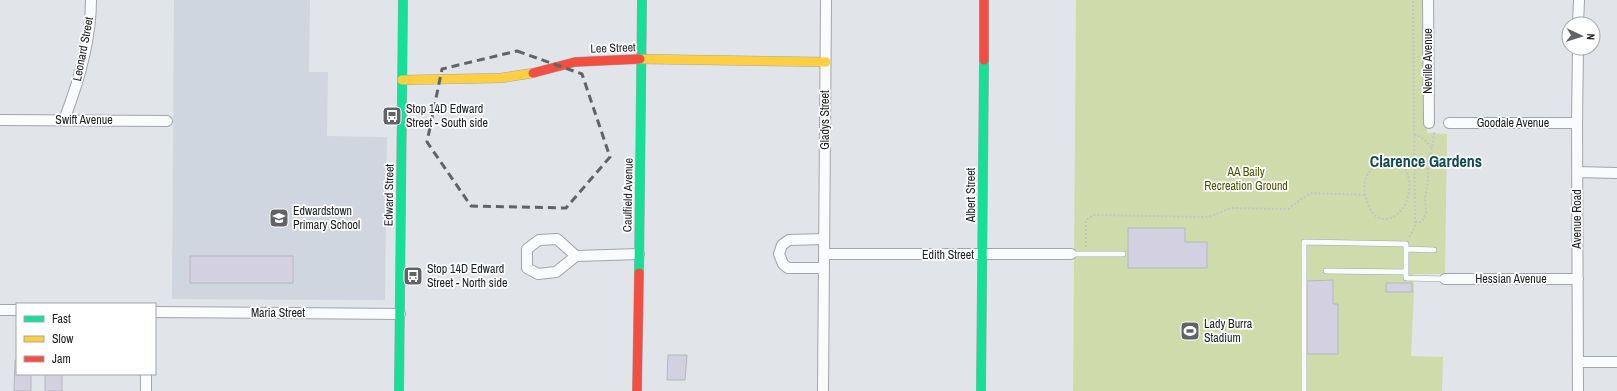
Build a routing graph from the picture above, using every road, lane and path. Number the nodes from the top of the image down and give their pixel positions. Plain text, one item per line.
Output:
1 (91, 0) edge
2 (403, 0) edge
3 (642, 0) edge
4 (826, 0) edge
5 (984, 0) edge
6 (1414, 0) edge
7 (1428, 0) edge
8 (1579, 0) edge
9 (1578, 16) edge
10 (1578, 56) edge
11 (642, 59) junction
12 (826, 62) junction
13 (402, 80) junction
14 (0, 120) edge
15 (64, 120) junction
16 (167, 121) dead end
17 (1577, 122) junction
18 (1449, 123) dead end
19 (1432, 126) joint
20 (1414, 135) junction
21 (1432, 149) junction
22 (1414, 172) junction
23 (1577, 172) junction
24 (1617, 172) edge
25 (1408, 173) junction
26 (1365, 195) junction
27 (1415, 222) junction
28 (824, 240) junction
29 (1406, 246) junction
30 (1434, 250) dead end
31 (639, 254) junction
32 (824, 254) junction
33 (1071, 254) joint
34 (1086, 254) junction
35 (1123, 254) dead end
36 (982, 255) junction
37 (576, 256) junction
38 (824, 268) junction
39 (1326, 271) dead end
40 (1406, 272) junction
41 (1445, 279) joint
42 (1578, 279) junction
43 (0, 310) edge
44 (16, 310) edge
45 (156, 312) edge
46 (400, 314) junction
47 (1579, 362) junction
48 (1617, 362) edge
49 (146, 375) edge
50 (146, 391) edge
51 (399, 391) edge
52 (637, 391) edge
53 (823, 391) edge
54 (981, 391) edge
55 (1304, 391) edge
56 (1578, 391) edge

1 - 15 street, Leonard Street
2 - 13 street, Edward Street
3 - 11 street, Caulfield Avenue
4 - 12 street, Gladys Street
5 - 36 street, Albert Street
6 - 20 path
7 - 19 street, Neville Avenue
8 - 9 street
10 - 17 street, Avenue Road
11 - 12 street, Lee Street
11 - 13 street, Lee Street
11 - 31 street, Caulfield Avenue
12 - 28 street, Gladys Street
13 - 46 street, Edward Street
14 - 15 street, Swift Avenue
15 - 16 street, Swift Avenue
17 - 18 street, Goodale Avenue
17 - 23 street, Avenue Road
19 - 21 path
20 - 21 path
20 - 22 path
21 - 27 path
22 - 25 path
22 - 27 path
23 - 24 street
23 - 42 street, Avenue Road
25 - 26 path
25 - 26 path
26 - 34 path
27 - 29 path
28 - 32 street, Gladys Street
28 - 38 street
29 - 30 lane
29 - 40 lane
29 - 55 lane
31 - 37 street
31 - 52 street, Caulfield Avenue
32 - 36 street, Edith Street
32 - 38 street, Gladys Street
33 - 34 lane
33 - 36 street, Edith Street
34 - 35 lane
36 - 54 street, Albert Street
37 - 37 street
38 - 53 street, Gladys Street
39 - 40 lane
40 - 41 lane
41 - 42 street, Hessian Avenue
42 - 47 street, Avenue Road
43 - 44 street
45 - 46 street, Maria Street
46 - 51 street, Edward Street
47 - 48 street
47 - 56 street, Avenue Road
49 - 50 street

